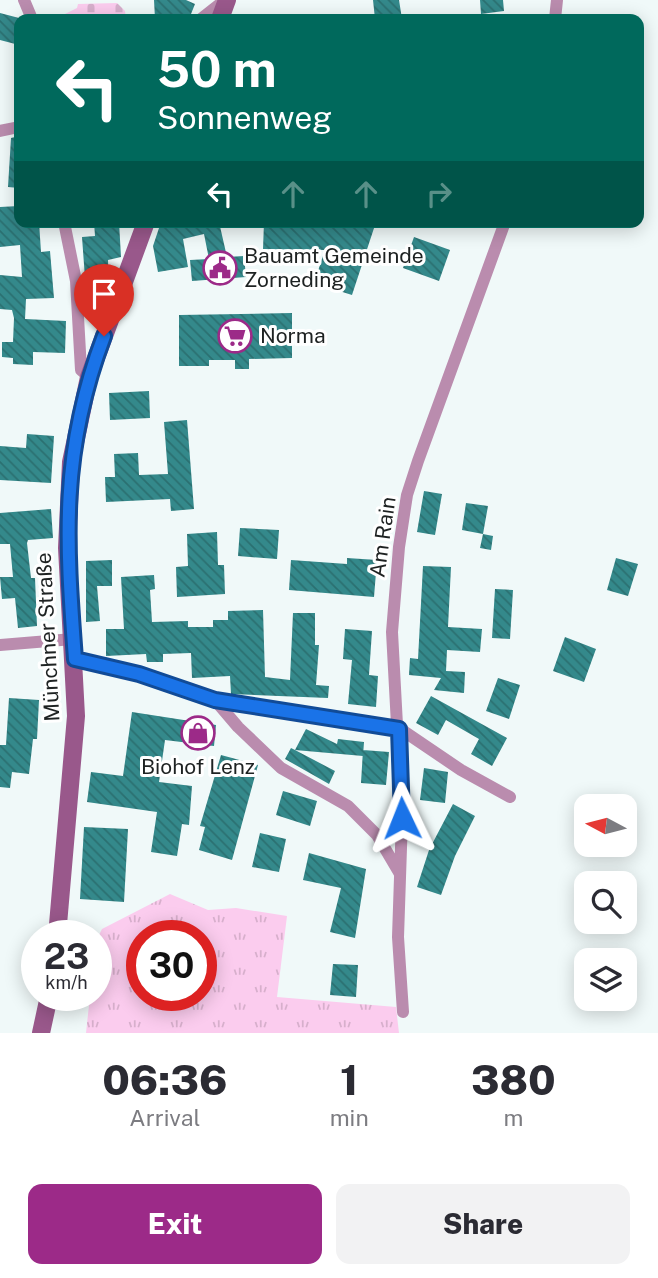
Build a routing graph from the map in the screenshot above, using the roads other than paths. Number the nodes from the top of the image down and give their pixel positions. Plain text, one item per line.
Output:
1 (226, 0) edge
2 (208, 14) edge
3 (65, 228) edge
4 (144, 228) edge
5 (503, 228) edge
6 (89, 377) junction
7 (73, 639) junction
8 (0, 645) edge
9 (75, 659) junction
10 (215, 700) junction
11 (399, 729) junction
12 (510, 797) dead end
13 (400, 874) junction
14 (58, 920) edge
15 (46, 1011) edge
16 (403, 1012) dead end
17 (41, 1033) edge

1 - 2 street
3 - 6 street
4 - 6 street, Münchner Straße
5 - 11 street, Am Rain
6 - 7 street, Münchner Straße
7 - 8 street
7 - 9 street, Münchner Straße
9 - 10 street
9 - 14 street, Münchner Straße
10 - 11 street
10 - 13 street
11 - 12 street
11 - 13 street, Am Rain
13 - 16 street, Am Rain
15 - 17 street

